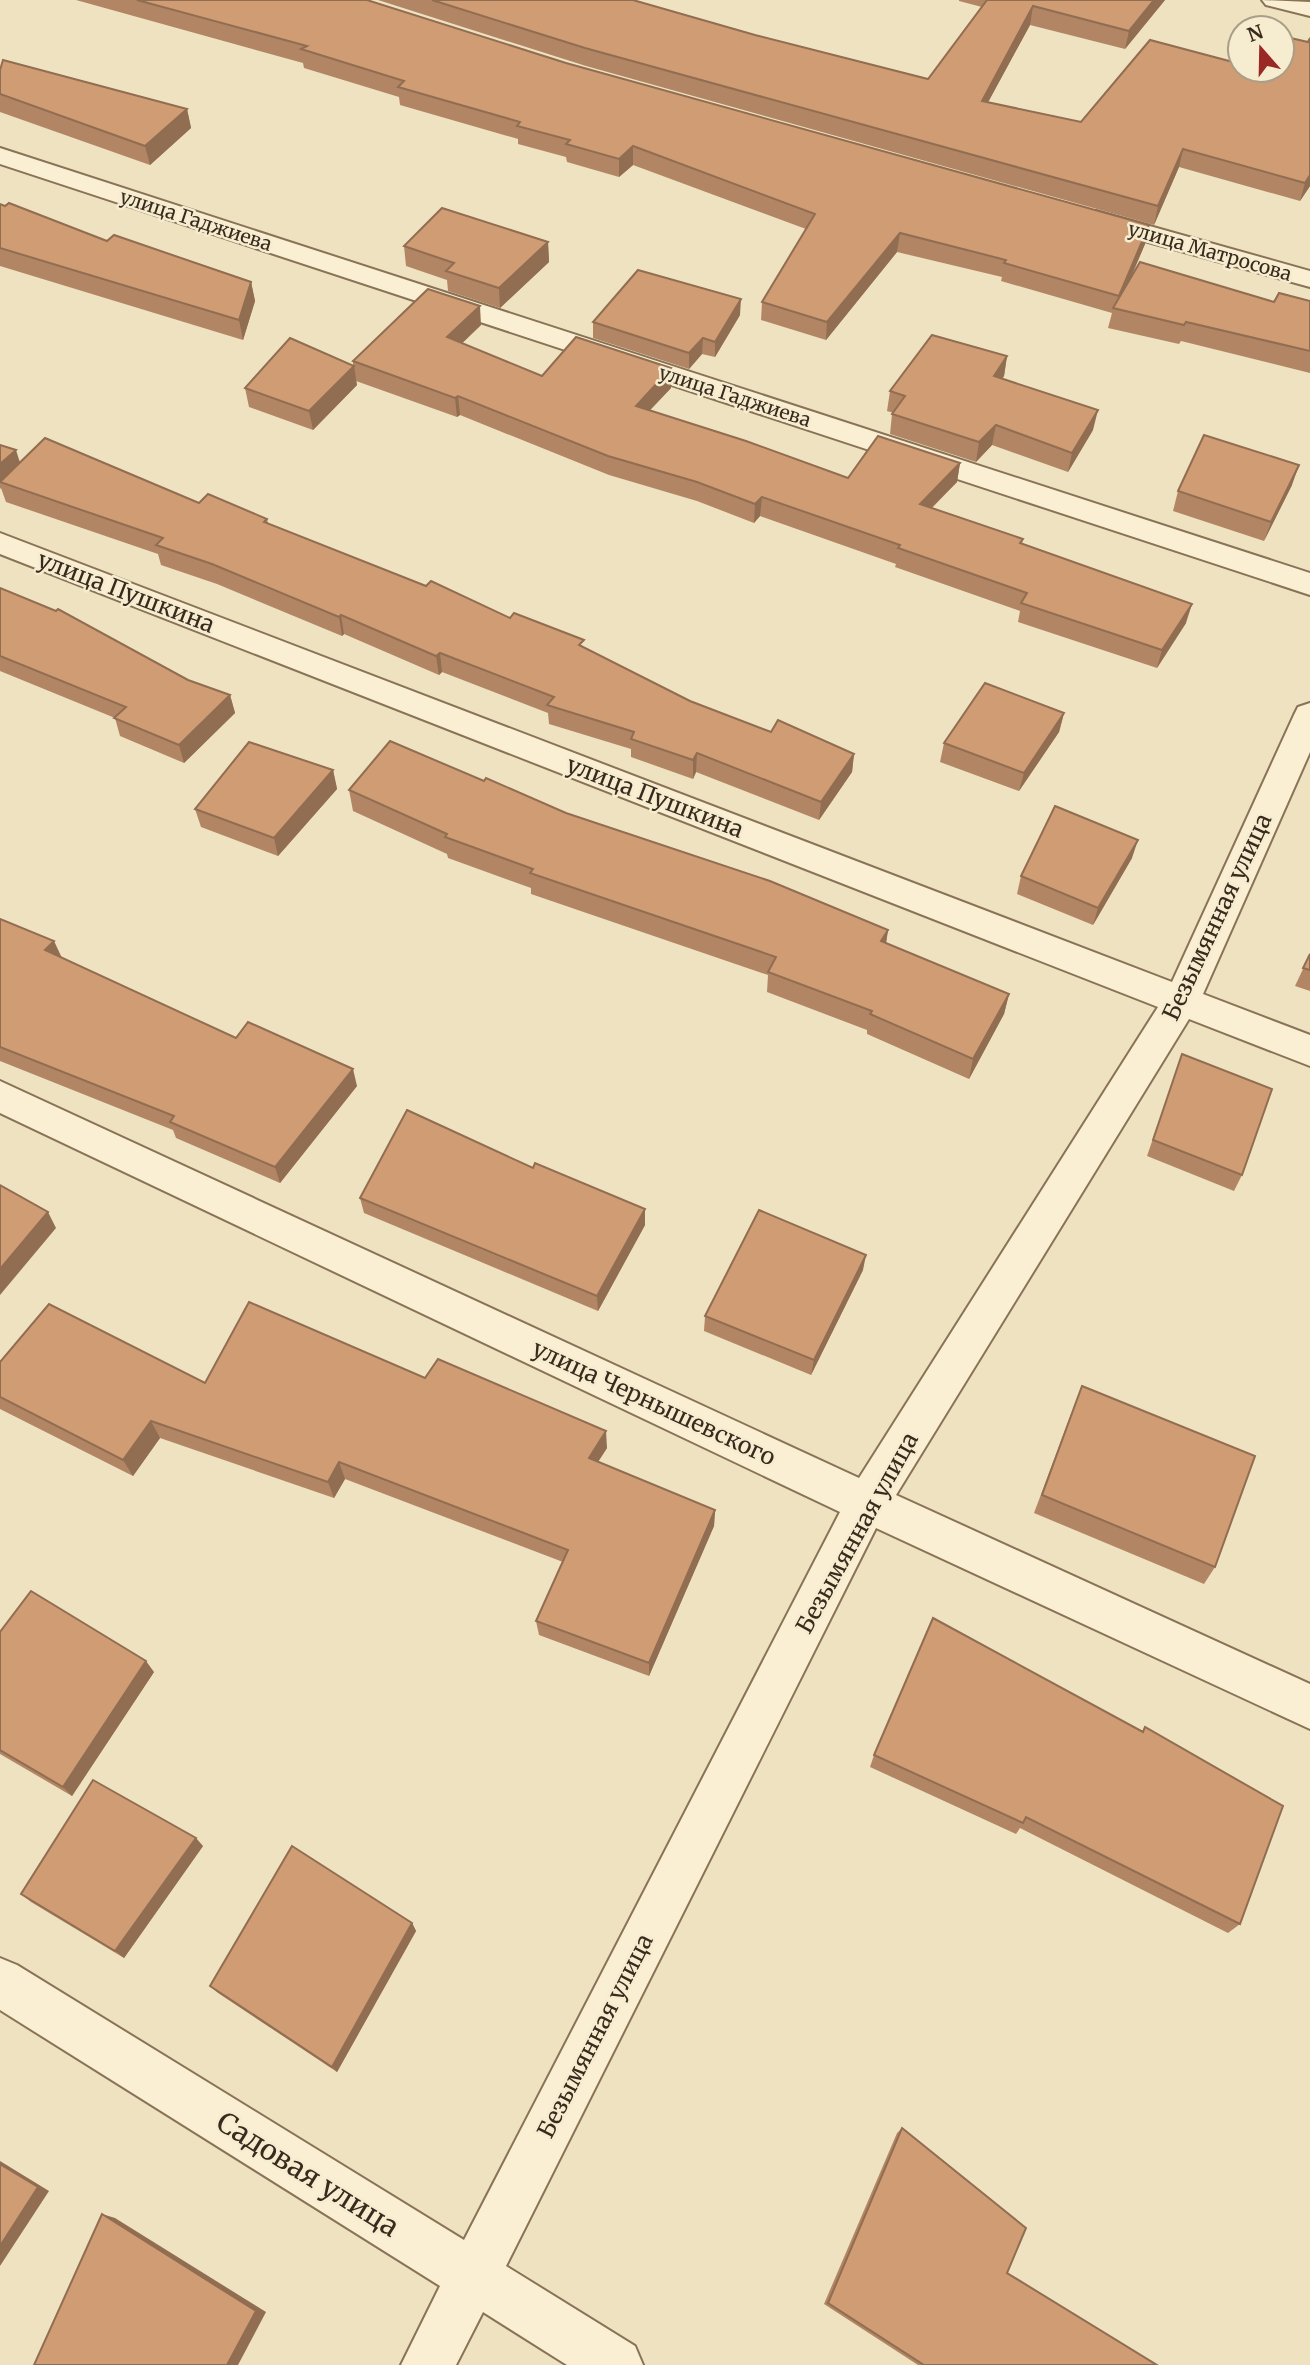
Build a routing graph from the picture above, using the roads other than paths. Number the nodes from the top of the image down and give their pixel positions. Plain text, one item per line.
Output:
1 (1274, 0) edge
2 (1310, 9) edge
3 (0, 156) edge
4 (1070, 212) edge
5 (1310, 279) edge
6 (0, 544) edge
7 (1310, 584) edge
8 (1310, 715) edge
9 (1182, 1000) junction
10 (1310, 1051) edge
11 (0, 1096) edge
12 (867, 1503) junction
13 (1310, 1707) edge
14 (0, 1982) edge
15 (473, 2276) junction
16 (428, 2365) edge
17 (616, 2365) edge

1 - 2 street
3 - 7 street, улица Гаджиева
4 - 5 street, улица Матросова
6 - 9 street, улица Пушкина
8 - 9 street, Безымянная улица
9 - 10 street, улица Пушкина
9 - 12 street, Безымянная улица
11 - 12 street, улица Чернышевского
12 - 13 street, улица Чернышевского
12 - 15 street, Безымянная улица
14 - 15 street, Садовая улица
15 - 16 street, Безымянная улица
15 - 17 street, Садовая улица

